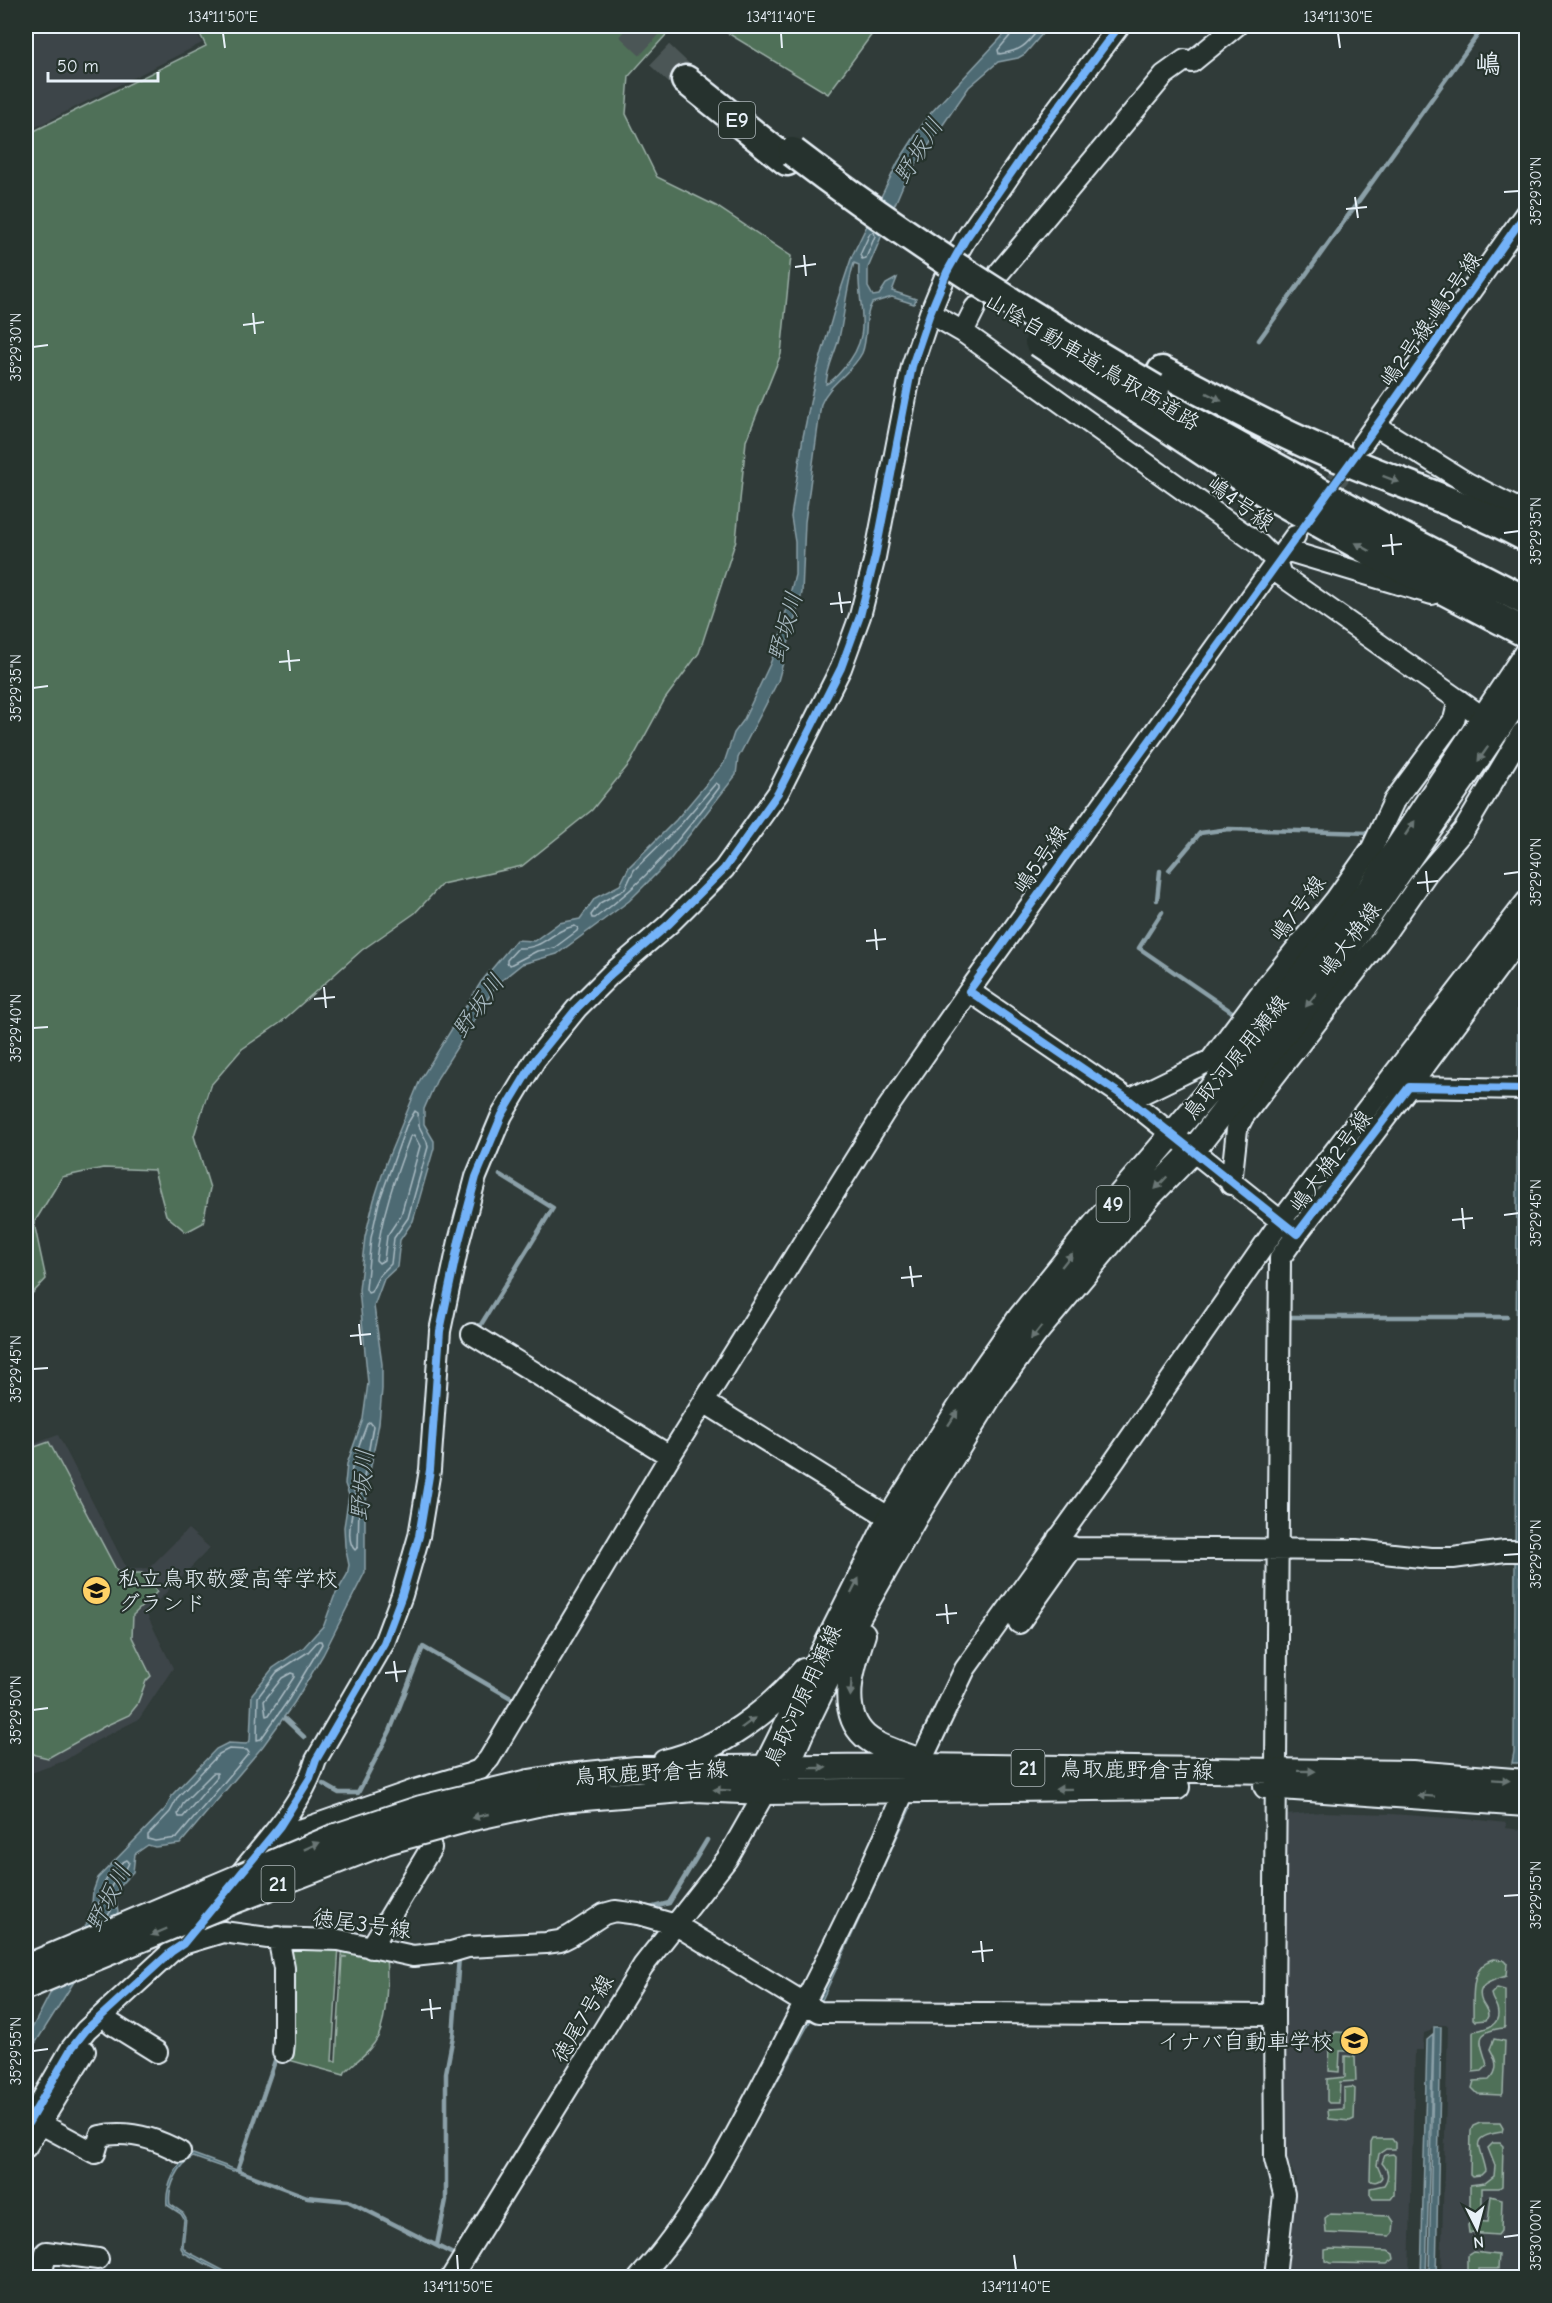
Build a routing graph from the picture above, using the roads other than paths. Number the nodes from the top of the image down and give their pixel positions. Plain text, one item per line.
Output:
1 (1119, 26) edge
2 (1236, 26) edge
3 (691, 74) tunnel mouth
4 (866, 211) junction
5 (1527, 213) edge
6 (999, 273) dead end
7 (975, 308) dead end
8 (930, 313) junction
9 (963, 332) junction
10 (1151, 392) junction
11 (1376, 426) junction
12 (1362, 444) tunnel mouth
13 (1527, 513) edge
14 (1527, 537) edge
15 (1286, 549) junction
16 (1504, 593) edge
17 (1527, 601) edge
18 (1527, 633) edge
19 (1527, 654) edge
20 (1527, 688) edge
21 (1459, 700) junction
22 (1509, 727) edge
23 (1527, 902) edge
24 (1527, 930) edge
25 (969, 991) junction
26 (1409, 1087) junction
27 (1527, 1089) edge
28 (1129, 1100) junction
29 (1182, 1144) junction
30 (1232, 1184) junction
31 (1281, 1221) junction
32 (1297, 1234) junction
33 (472, 1334) dead end
34 (704, 1402) junction
35 (670, 1456) junction
36 (890, 1518) junction
37 (1066, 1543) junction
38 (1279, 1550) junction
39 (1527, 1551) edge
40 (883, 1572) junction
41 (1019, 1623) dead end
42 (822, 1651) junction
43 (930, 1764) junction
44 (636, 1769) junction
45 (772, 1776) junction
46 (1276, 1778) junction
47 (1527, 1782) edge
48 (415, 1790) junction
49 (904, 1791) junction
50 (533, 1793) junction
51 (1527, 1804) edge
52 (271, 1836) junction
53 (676, 1925) junction
54 (278, 1938) junction
55 (183, 1944) junction
56 (371, 1948) junction
57 (26, 1967) edge
58 (26, 1988) edge
59 (805, 2005) junction
60 (1274, 2015) junction
61 (112, 2024) junction
62 (156, 2052) dead end
63 (283, 2052) dead end
64 (33, 2126) edge
65 (26, 2147) edge
66 (180, 2152) dead end
67 (98, 2259) dead end
68 (41, 2277) edge
69 (451, 2277) edge
70 (639, 2277) edge
71 (1275, 2277) edge

1 - 8 street
2 - 6 street
3 - 4 highway, E9, bridge
4 - 10 highway, bridge
4 - 10 highway, bridge
5 - 11 street, 嶋2号線;嶋5号線
7 - 9 street
8 - 9 street, 嶋4号線
8 - 52 street
9 - 15 street, 嶋4号線
10 -> 14 highway
10 - 16 highway
11 - 12 street, 嶋2号線;嶋5号線
11 - 13 street
15 - 16 street
15 - 21 street, 嶋4号線
15 - 25 street, 嶋5号線
16 - 17 highway
16 - 18 highway
19 - 22 main road, 鳥取河原用瀬線 / 49
20 - 22 main road, 鳥取河原用瀬線 / 49
21 - 22 street, 嶋4号線
21 - 28 street, 嶋7号線
22 - 29 main road, 鳥取河原用瀬線 / 49
22 - 30 street, 嶋大桷線
23 - 31 street
24 - 26 street, 嶋大桷2号線
25 - 28 street
25 - 34 street, 嶋5号線
26 - 27 street
26 - 32 street, 嶋大桷2号線
28 - 29 street
29 - 30 street, 嶋大桷2号線
36 -> 29 main road, 鳥取河原用瀬線 / 49
29 -> 40 main road, 鳥取河原用瀬線 / 49
30 - 31 street, 嶋大桷2号線
31 - 32 street, 嶋大桷2号線
31 - 37 street
32 - 38 street
33 - 35 street
34 - 35 street, 嶋5号線
34 - 36 street
35 - 48 street, 嶋5号線
42 -> 36 main road, 鳥取河原用瀬線 / 49
37 - 38 street
37 - 41 street
37 - 43 street
38 - 39 street
38 - 46 street
40 -> 43 main road
40 - 45 main road, 鳥取河原用瀬線 / 49
44 -> 42 main road
42 - 45 main road, 鳥取河原用瀬線 / 49
45 -> 43 main road, 鳥取鹿野倉吉線 / 21
43 - 46 main road, 鳥取鹿野倉吉線 / 21
44 - 45 main road, 鳥取鹿野倉吉線 / 21
44 - 50 main road, 鳥取鹿野倉吉線 / 21
45 - 49 main road, 鳥取鹿野倉吉線 / 21
45 -> 50 main road, 鳥取鹿野倉吉線 / 21
45 - 53 street, 徳尾7号線
46 -> 47 main road, 鳥取鹿野倉吉線 / 21
46 -> 49 main road, 鳥取鹿野倉吉線 / 21
51 -> 46 main road, 鳥取鹿野倉吉線 / 21
46 - 60 street
48 - 52 street, 嶋5号線
48 - 56 street
49 - 59 street
57 -> 50 main road, 鳥取鹿野倉吉線 / 21, bridge
50 -> 58 main road, 鳥取鹿野倉吉線 / 21, bridge
52 - 55 street
53 - 56 street, 徳尾3号線
53 - 59 street, 徳尾3号線
53 - 69 street, 徳尾7号線
54 - 55 street, 徳尾3号線
54 - 56 street, 徳尾3号線
54 - 63 street
55 - 61 street
55 - 64 street
59 - 60 street, 徳尾3号線
59 - 70 street
60 - 71 street
61 - 62 street
61 - 64 street
64 - 65 street
64 - 66 street
67 - 68 street

